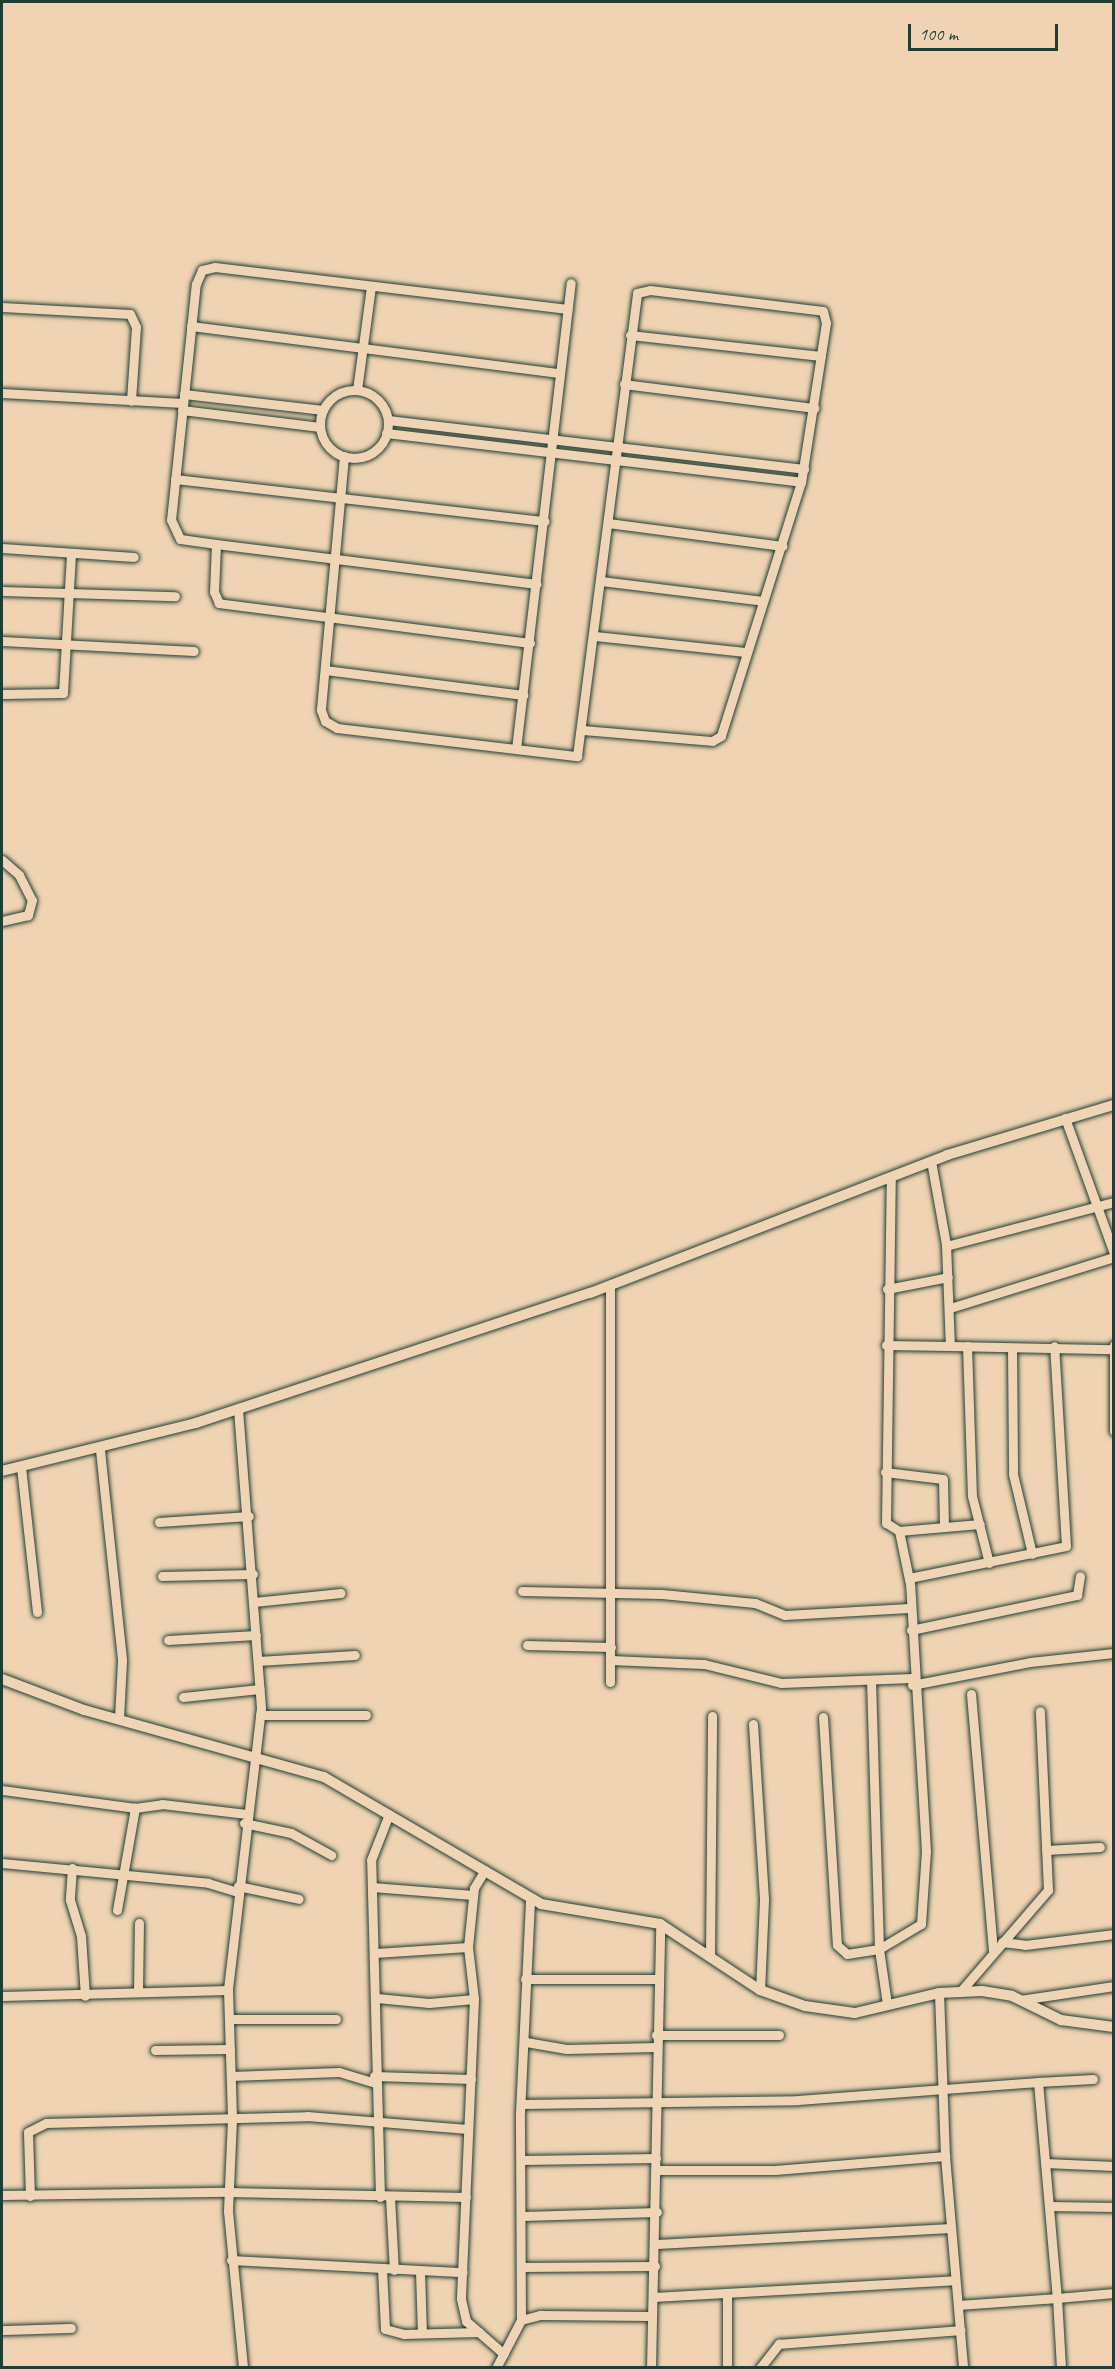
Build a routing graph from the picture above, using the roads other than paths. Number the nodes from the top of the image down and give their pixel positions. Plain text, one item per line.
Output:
1 (571, 284) dead end
2 (371, 287) junction
3 (2, 308) edge
4 (568, 309) junction
5 (191, 326) junction
6 (630, 334) junction
7 (363, 346) junction
8 (821, 356) junction
9 (558, 373) junction
10 (624, 384) junction
11 (357, 390) junction
12 (2, 393) edge
13 (131, 400) junction
14 (183, 402) junction
15 (814, 408) junction
16 (323, 410) junction
17 (388, 420) junction
18 (320, 427) junction
19 (386, 434) junction
20 (552, 440) junction
21 (616, 447) junction
22 (551, 452) junction
23 (344, 456) junction
24 (615, 461) junction
25 (804, 469) junction
26 (175, 479) junction
27 (801, 482) junction
28 (340, 496) junction
29 (545, 521) junction
30 (608, 522) junction
31 (216, 544) junction
32 (783, 546) junction
33 (2, 548) edge
34 (71, 553) junction
35 (334, 555) junction
36 (134, 557) dead end
37 (601, 581) junction
38 (537, 584) junction
39 (2, 591) edge
40 (69, 595) junction
41 (175, 596) dead end
42 (763, 601) junction
43 (328, 617) junction
44 (595, 636) junction
45 (2, 641) edge
46 (530, 643) junction
47 (66, 645) junction
48 (194, 651) dead end
49 (745, 652) junction
50 (325, 670) junction
51 (2, 694) edge
52 (523, 695) junction
53 (584, 730) junction
54 (516, 749) junction
55 (2, 860) edge
56 (2, 921) edge
57 (1113, 1105) edge
58 (1065, 1118) junction
59 (931, 1161) junction
60 (891, 1177) junction
61 (1113, 1202) edge
62 (1098, 1204) junction
63 (946, 1246) junction
64 (1113, 1255) edge
65 (948, 1277) junction
66 (610, 1286) junction
67 (887, 1289) junction
68 (950, 1308) junction
69 (886, 1345) junction
70 (950, 1346) junction
71 (967, 1346) junction
72 (1054, 1346) junction
73 (1012, 1348) junction
74 (1113, 1353) edge
75 (238, 1409) junction
76 (1113, 1410) edge
77 (1113, 1431) edge
78 (100, 1450) junction
79 (21, 1467) junction
80 (2, 1471) edge
81 (885, 1472) junction
82 (249, 1516) junction
83 (159, 1522) dead end
84 (980, 1524) junction
85 (944, 1527) junction
86 (899, 1531) junction
87 (1032, 1554) junction
88 (989, 1563) junction
89 (253, 1574) junction
90 (162, 1576) dead end
91 (1080, 1576) dead end
92 (909, 1578) junction
93 (522, 1591) dead end
94 (611, 1591) junction
95 (341, 1593) dead end
96 (254, 1602) junction
97 (909, 1608) junction
98 (37, 1612) dead end
99 (911, 1630) junction
100 (256, 1635) junction
101 (168, 1640) dead end
102 (527, 1645) dead end
103 (611, 1647) junction
104 (1113, 1653) edge
105 (355, 1654) dead end
106 (611, 1660) junction
107 (258, 1661) junction
108 (2, 1679) edge
109 (610, 1682) dead end
110 (871, 1682) junction
111 (912, 1682) junction
112 (260, 1689) junction
113 (971, 1694) dead end
114 (183, 1697) dead end
115 (1040, 1712) dead end
116 (260, 1714) junction
117 (366, 1715) dead end
118 (712, 1716) dead end
119 (824, 1717) dead end
120 (119, 1718) junction
121 (753, 1724) dead end
122 (255, 1756) junction
123 (2, 1790) edge
124 (135, 1808) junction
125 (389, 1814) junction
126 (245, 1818) junction
127 (1100, 1846) dead end
128 (1046, 1850) junction
129 (331, 1855) dead end
130 (2, 1863) edge
131 (72, 1868) junction
132 (484, 1870) junction
133 (124, 1874) junction
134 (372, 1887) junction
135 (238, 1889) junction
136 (473, 1895) junction
137 (530, 1897) junction
138 (299, 1899) dead end
139 (117, 1910) dead end
140 (139, 1923) dead end
141 (660, 1924) junction
142 (1113, 1934) edge
143 (1002, 1942) junction
144 (468, 1947) junction
145 (879, 1949) junction
146 (993, 1950) junction
147 (375, 1953) junction
148 (710, 1957) junction
149 (525, 1979) junction
150 (659, 1979) junction
151 (1113, 1986) edge
152 (228, 1990) junction
153 (760, 1990) junction
154 (138, 1992) junction
155 (960, 1992) junction
156 (939, 1993) junction
157 (2, 1996) edge
158 (85, 1996) junction
159 (377, 1998) junction
160 (474, 1999) junction
161 (1020, 2000) junction
162 (887, 2004) junction
163 (229, 2019) junction
164 (336, 2019) dead end
165 (1113, 2027) edge
166 (656, 2035) junction
167 (779, 2035) dead end
168 (526, 2042) junction
169 (656, 2047) junction
170 (155, 2049) dead end
171 (230, 2049) junction
172 (231, 2076) junction
173 (374, 2079) junction
174 (471, 2079) junction
175 (1093, 2079) dead end
176 (1038, 2082) junction
177 (941, 2086) junction
178 (521, 2104) junction
179 (656, 2106) junction
180 (232, 2119) junction
181 (375, 2122) junction
182 (467, 2129) junction
183 (945, 2156) junction
184 (656, 2158) junction
185 (523, 2160) junction
186 (1045, 2163) junction
187 (1113, 2166) edge
188 (656, 2170) junction
189 (228, 2192) junction
190 (2, 2195) edge
191 (30, 2196) junction
192 (380, 2197) junction
193 (390, 2197) junction
194 (466, 2197) junction
195 (1049, 2206) junction
196 (1113, 2207) edge
197 (657, 2212) junction
198 (523, 2216) junction
199 (951, 2228) junction
200 (657, 2244) junction
201 (231, 2260) junction
202 (655, 2266) junction
203 (521, 2267) junction
204 (382, 2269) junction
205 (394, 2270) junction
206 (420, 2271) junction
207 (463, 2272) junction
208 (955, 2280) junction
209 (727, 2293) junction
210 (1113, 2293) edge
211 (653, 2297) junction
212 (1057, 2298) junction
213 (958, 2305) junction
214 (651, 2316) junction
215 (521, 2320) junction
216 (71, 2328) dead end
217 (2, 2330) edge
218 (960, 2330) junction
219 (479, 2332) junction
220 (422, 2333) junction
221 (504, 2354) junction
222 (243, 2367) edge
223 (496, 2367) edge
224 (651, 2367) edge
225 (727, 2367) edge
226 (760, 2367) edge
227 (963, 2367) edge
228 (1061, 2367) edge

1 - 4 street
2 - 4 street
2 - 5 street
2 - 7 street
3 - 13 street
4 - 9 street
5 - 7 street
5 - 14 street
6 - 8 street
6 - 8 street
6 - 10 street
7 - 9 street
7 - 11 street
8 - 15 street
9 - 20 street
10 - 15 street
10 - 21 street
11 - 16 street
11 - 17 street
12 - 13 street
13 - 14 street
14 - 16 street
14 - 18 street
14 - 26 street
15 - 25 street
16 - 18 street
17 - 19 street
17 - 20 street
18 - 23 street
19 - 22 street
19 - 23 street
20 - 21 street
20 - 22 street
21 - 24 street
21 - 25 street
22 - 24 street
22 - 29 street
23 - 28 street
24 - 27 street
24 - 30 street
25 - 27 street
26 - 28 street
26 - 31 street
27 - 32 street
28 - 29 street
28 - 35 street
29 - 38 street
30 - 32 street
30 - 37 street
31 - 35 street
31 - 43 street
32 - 42 street
33 - 34 street
34 - 36 street
34 - 40 street
35 - 38 street
35 - 43 street
37 - 42 street
37 - 44 street
38 - 46 street
39 - 40 street
40 - 41 street
40 - 47 street
42 - 49 street
43 - 46 street
43 - 50 street
44 - 49 street
44 - 53 street
45 - 47 street
46 - 52 street
47 - 48 street
47 - 51 street
49 - 53 street
50 - 52 street
50 - 54 street
52 - 54 street
53 - 54 street
55 - 56 street
57 - 58 street
58 - 59 street
58 - 62 street
59 - 60 street
59 - 63 street
60 - 66 street
60 - 67 street
61 - 62 street
62 - 63 street
62 - 64 street
63 - 65 street
64 - 68 street
65 - 67 street
65 - 68 street
66 - 75 street
66 - 94 street
67 - 69 street
68 - 70 street
69 - 70 street
69 - 81 street
70 - 71 street
71 - 73 street
71 - 84 street
72 - 73 street
72 - 74 street
72 - 87 street
73 - 87 street
74 - 76 street
75 - 78 street
75 - 82 street
76 - 77 street
78 - 79 street
78 - 120 street
79 - 80 street
79 - 98 street
81 - 85 street
81 - 86 street
82 - 83 street
82 - 89 street
84 - 85 street
84 - 88 street
85 - 86 street
86 - 92 street
87 - 88 street
88 - 92 street
89 - 90 street
89 - 96 street
91 - 99 street
92 - 97 street
93 - 94 street
94 - 97 street
94 - 103 street
95 - 96 street
96 - 100 street
97 - 99 street
99 - 111 street
100 - 101 street
100 - 107 street
102 - 103 street
103 - 106 street
104 - 111 street
105 - 107 street
106 - 109 street
106 - 110 street
107 - 112 street
108 - 120 street
110 - 111 street
110 - 145 street
111 - 145 street
112 - 114 street
112 - 116 street
113 - 146 street
115 - 128 street
116 - 117 street
116 - 122 street
118 - 148 street
119 - 145 street
120 - 122 street
121 - 153 street
122 - 125 street
122 - 126 street
123 - 124 street
124 - 126 street
124 - 133 street
125 - 132 street
125 - 134 street
126 - 129 street
126 - 135 street
127 - 128 street
128 - 143 street
130 - 131 street
131 - 133 street
131 - 158 street
132 - 136 street
132 - 137 street
133 - 135 street
133 - 139 street
134 - 136 street
134 - 147 street
135 - 138 street
135 - 152 street
136 - 144 street
137 - 141 street
137 - 149 street
140 - 154 street
141 - 148 street
141 - 150 street
142 - 143 street
143 - 146 street
144 - 147 street
144 - 160 street
145 - 162 street
146 - 155 street
147 - 159 street
148 - 153 street
149 - 150 street
149 - 168 street
150 - 166 street
151 - 161 street
152 - 154 street
152 - 163 street
153 - 162 street
154 - 158 street
155 - 156 street
155 - 161 street
156 - 162 street
156 - 177 street
157 - 158 street
159 - 160 street
159 - 173 street
160 - 174 street
161 - 165 street
163 - 164 street
163 - 171 street
166 - 167 street
166 - 169 street
168 - 169 street
168 - 178 street
169 - 179 street
170 - 171 street
171 - 172 street
172 - 173 street
172 - 180 street
173 - 174 street
173 - 181 street
174 - 182 street
175 - 176 street
176 - 177 street
176 - 186 street
177 - 179 street
177 - 183 street
178 - 179 street
178 - 185 street
179 - 184 street
180 - 181 street
180 - 189 street
180 - 191 street
181 - 182 street
181 - 192 street
182 - 194 street
183 - 188 street
183 - 199 street
184 - 185 street
184 - 188 street
185 - 198 street
186 - 187 street
186 - 195 street
188 - 197 street
189 - 191 street
189 - 192 street
189 - 201 street
190 - 191 street
192 - 193 street
193 - 194 street
193 - 205 street
194 - 207 street
195 - 196 street
195 - 212 street
197 - 198 street
197 - 200 street
198 - 203 street
199 - 200 street
199 - 208 street
200 - 202 street
201 - 204 street
201 - 222 street
202 - 203 street
202 - 211 street
203 - 215 street
204 - 205 street
204 - 220 street
205 - 206 street
206 - 207 street
206 - 220 street
207 - 219 street
208 - 209 street
208 - 213 street
209 - 211 street
209 - 225 street
210 - 212 street
211 - 214 street
212 - 213 street
212 - 228 street
213 - 218 street
214 - 215 street
214 - 224 street
215 - 221 street
216 - 217 street
218 - 226 street
218 - 227 street
219 - 220 street
219 - 221 street
221 - 223 street

